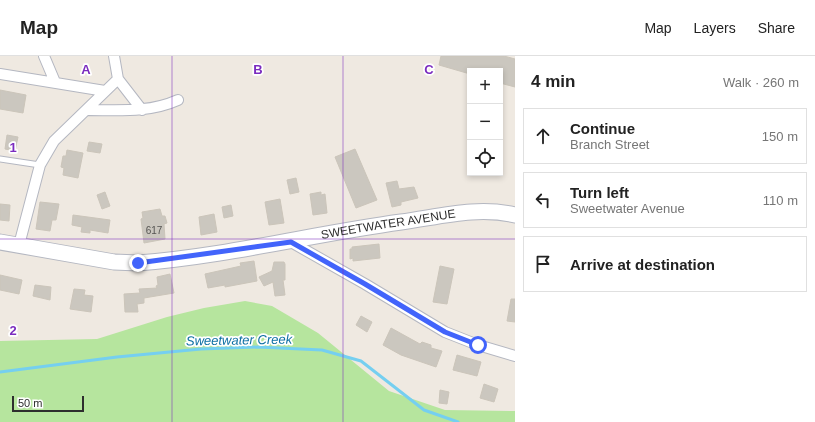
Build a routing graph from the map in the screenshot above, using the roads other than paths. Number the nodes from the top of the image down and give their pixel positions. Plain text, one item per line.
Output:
1 (44, 56) edge
2 (114, 56) edge
3 (0, 74) edge
4 (118, 79) junction
5 (55, 82) junction
6 (105, 91) junction
7 (178, 100) dead end
8 (88, 110) junction
9 (142, 110) junction
10 (0, 158) edge
11 (40, 165) junction
12 (515, 215) edge
13 (0, 242) edge
14 (291, 242) junction
15 (19, 245) junction
16 (515, 356) edge

1 - 5 street
2 - 4 street
3 - 5 street
4 - 6 street
4 - 9 street
5 - 6 street
6 - 8 street
7 - 9 street
8 - 9 street
8 - 11 street
10 - 11 lane
11 - 15 street
12 - 14 street, SWEETWATER AVENUE
13 - 15 street, SWEETWATER AVENUE
14 - 15 street, SWEETWATER AVENUE
14 - 16 street

